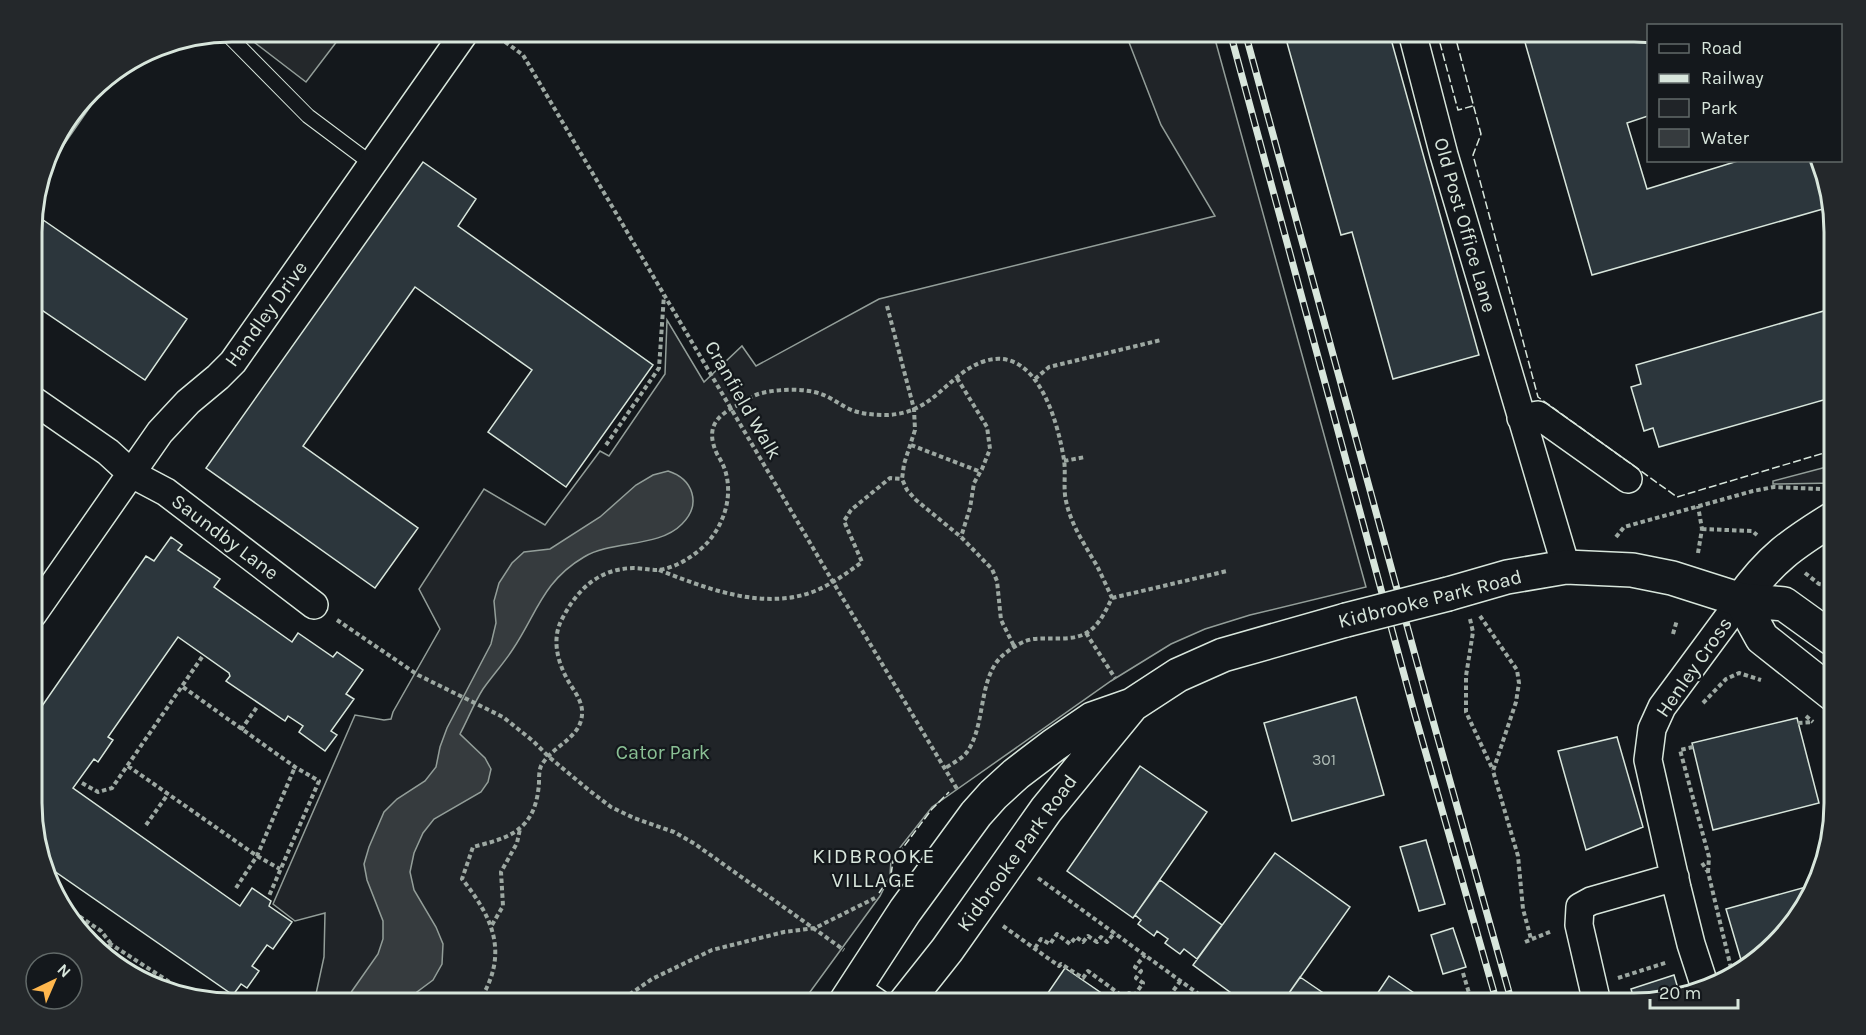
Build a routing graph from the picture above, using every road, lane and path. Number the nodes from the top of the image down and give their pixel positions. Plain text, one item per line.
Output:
1 (235, 42) edge
2 (458, 42) edge
3 (504, 42) edge
4 (1415, 42) edge
5 (372, 164) junction
6 (664, 294) junction
7 (887, 306) dead end
8 (1161, 340) dead end
9 (957, 378) junction
10 (1035, 379) junction
11 (42, 406) edge
12 (730, 409) junction
13 (915, 409) junction
14 (1521, 418) junction
15 (606, 445) dead end
16 (911, 445) junction
17 (1085, 458) dead end
18 (1064, 461) junction
19 (981, 472) junction
20 (132, 474) junction
21 (1628, 478) dead end
22 (902, 479) junction
23 (1824, 502) edge
24 (1698, 506) junction
25 (1824, 511) edge
26 (1702, 529) junction
27 (1752, 531) dead end
28 (961, 537) junction
29 (1699, 548) dead end
30 (1580, 567) junction
31 (658, 570) junction
32 (1227, 571) dead end
33 (833, 582) junction
34 (1819, 584) dead end
35 (1824, 585) edge
36 (1112, 598) junction
37 (1741, 600) junction
38 (42, 602) edge
39 (314, 605) joint
40 (1459, 605) junction
41 (1480, 615) dead end
42 (1677, 620) dead end
43 (1086, 633) junction
44 (1824, 633) edge
45 (1673, 634) dead end
46 (1014, 646) junction
47 (202, 657) dead end
48 (1767, 682) dead end
49 (183, 687) junction
50 (1824, 687) edge
51 (1125, 693) junction
52 (258, 707) dead end
53 (1700, 707) dead end
54 (1804, 715) dead end
55 (1798, 723) dead end
56 (242, 730) junction
57 (1693, 747) dead end
58 (549, 757) junction
59 (128, 766) junction
60 (295, 767) junction
61 (944, 769) junction
62 (1493, 771) junction
63 (82, 783) dead end
64 (960, 792) dead end
65 (168, 794) junction
66 (146, 825) dead end
67 (520, 828) junction
68 (258, 856) junction
69 (1699, 859) dead end
70 (279, 869) junction
71 (1708, 872) junction
72 (1675, 877) junction
73 (1038, 878) dead end
74 (236, 888) dead end
75 (269, 897) dead end
76 (876, 898) dead end
77 (81, 918) edge
78 (491, 926) junction
79 (1003, 926) dead end
80 (815, 928) junction
81 (1555, 931) dead end
82 (1114, 932) junction
83 (1531, 939) junction
84 (1525, 942) dead end
85 (835, 943) dead end
86 (112, 945) junction
87 (1727, 945) junction
88 (107, 946) edge
89 (1035, 948) junction
90 (1695, 953) junction
91 (1144, 955) junction
92 (1731, 966) edge
93 (1463, 973) dead end
94 (1703, 980) edge
95 (1181, 981) junction
96 (171, 983) edge
97 (484, 993) edge
98 (632, 993) edge
99 (862, 993) edge
100 (913, 993) edge
101 (1118, 993) edge
102 (1136, 993) edge
103 (1172, 993) edge
104 (1197, 993) edge
105 (1469, 993) edge
106 (1595, 993) edge
107 (1600, 993) edge

1 - 5 lane
2 - 5 street, Handley Drive
3 - 6 path, Cranfield Walk
4 - 14 street, Old Post Office Lane
5 - 20 street, Handley Drive
6 - 12 path, Cranfield Walk
6 - 15 path
7 - 13 path
8 - 10 path
9 - 10 path
9 - 13 path
9 - 19 path
10 - 18 path
11 - 20 street, Saundby Lane
12 - 13 path
12 - 31 path
12 - 33 path, Cranfield Walk
13 - 16 path
14 - 21 street
14 - 30 street, Old Post Office Lane
16 - 19 path
16 - 22 path
17 - 18 path
18 - 36 path
19 - 28 path
20 - 38 street, Handley Drive
20 - 39 street, Saundby Lane
22 - 28 path
22 - 33 path
23 - 24 path
24 - 26 path
24 - 30 path
25 - 37 main road
26 - 27 path
26 - 29 path
28 - 46 path
30 - 37 main road, Kidbrooke Park Road
30 - 40 main road, Kidbrooke Park Road
31 - 33 path
31 - 58 path
32 - 36 path
33 - 61 path, Cranfield Walk
34 - 35 path
36 - 43 path
37 - 44 main road, Kidbrooke Park Road
37 - 50 main road
37 - 72 street, Henley Cross
39 - 58 path
40 - 51 main road, Kidbrooke Park Road, bridge
40 - 62 path
41 - 62 path
42 - 45 path
43 - 46 path
43 - 51 path
46 - 61 path
47 - 49 path
48 - 53 path
49 - 56 path
49 - 59 path
51 - 99 main road, Kidbrooke Park Road
51 - 100 main road, Kidbrooke Park Road
52 - 56 path
54 - 55 path
56 - 60 path
57 - 71 path
58 - 67 path
58 - 80 path
59 - 63 path
59 - 65 path
60 - 68 path
60 - 70 path
61 - 64 path, Cranfield Walk
62 - 83 path
65 - 66 path
65 - 68 path
67 - 78 path
67 - 78 path
68 - 70 path
68 - 74 path
69 - 71 path
70 - 75 path
71 - 87 path
72 - 90 street, Henley Cross
72 - 106 street
73 - 82 path
76 - 80 path
77 - 86 path
78 - 97 path
79 - 89 path
80 - 85 path
80 - 98 path
81 - 83 path
82 - 89 path
82 - 91 path
83 - 84 path
86 - 88 path
86 - 96 path
87 - 90 path
87 - 92 path
89 - 101 path
90 - 94 street, Henley Cross
90 - 107 path
91 - 95 path
91 - 102 path
93 - 105 path
95 - 103 path
95 - 104 path

